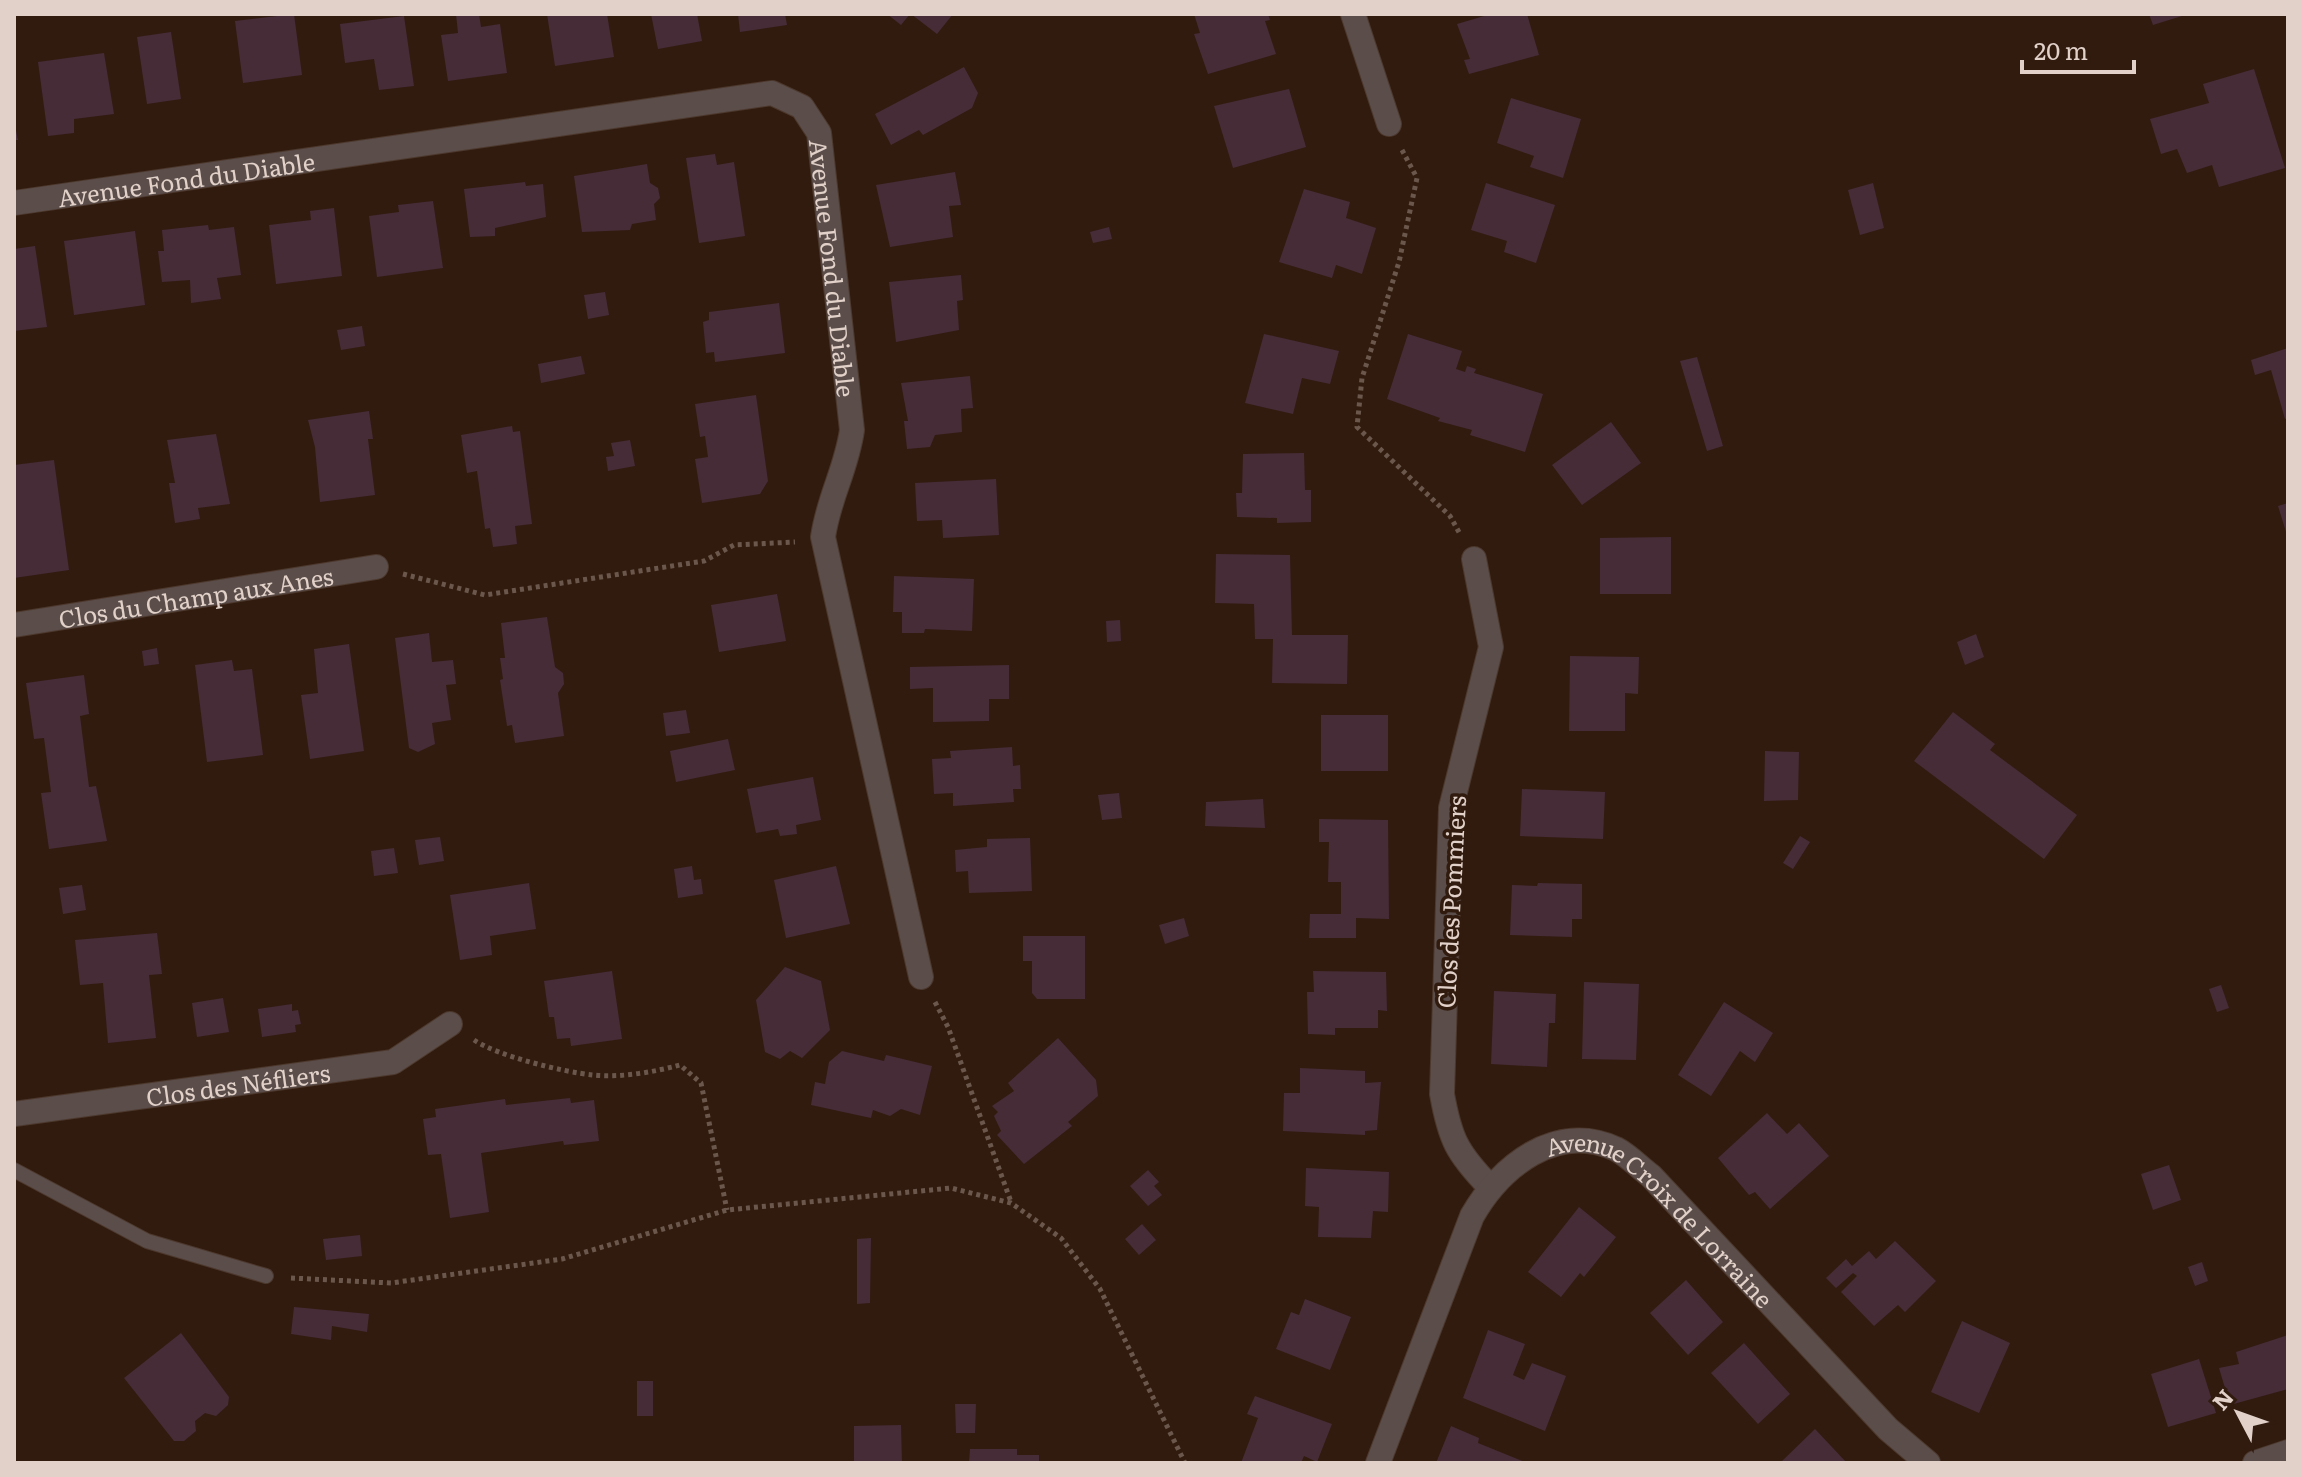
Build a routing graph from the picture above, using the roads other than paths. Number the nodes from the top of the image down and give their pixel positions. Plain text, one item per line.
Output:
1 (1353, 14) edge
2 (1389, 124) road end
3 (14, 203) edge
4 (1474, 559) road end
5 (376, 567) road end
6 (14, 625) edge
7 (921, 977) road end
8 (450, 1024) road end
9 (14, 1114) edge
10 (14, 1170) edge
11 (1489, 1186) junction
12 (266, 1276) road end
13 (2288, 1452) edge
14 (1378, 1463) edge
15 (1928, 1463) edge
16 (2255, 1463) edge

1 - 2 street
3 - 7 street, Avenue Fond du Diable
4 - 11 street, Clos des Pommiers
5 - 6 street, Clos du Champ aux Anes
8 - 9 street, Clos des Néfliers
10 - 12 lane
11 - 14 street, Avenue Croix de Lorraine
11 - 15 street, Avenue Croix de Lorraine
13 - 16 street

